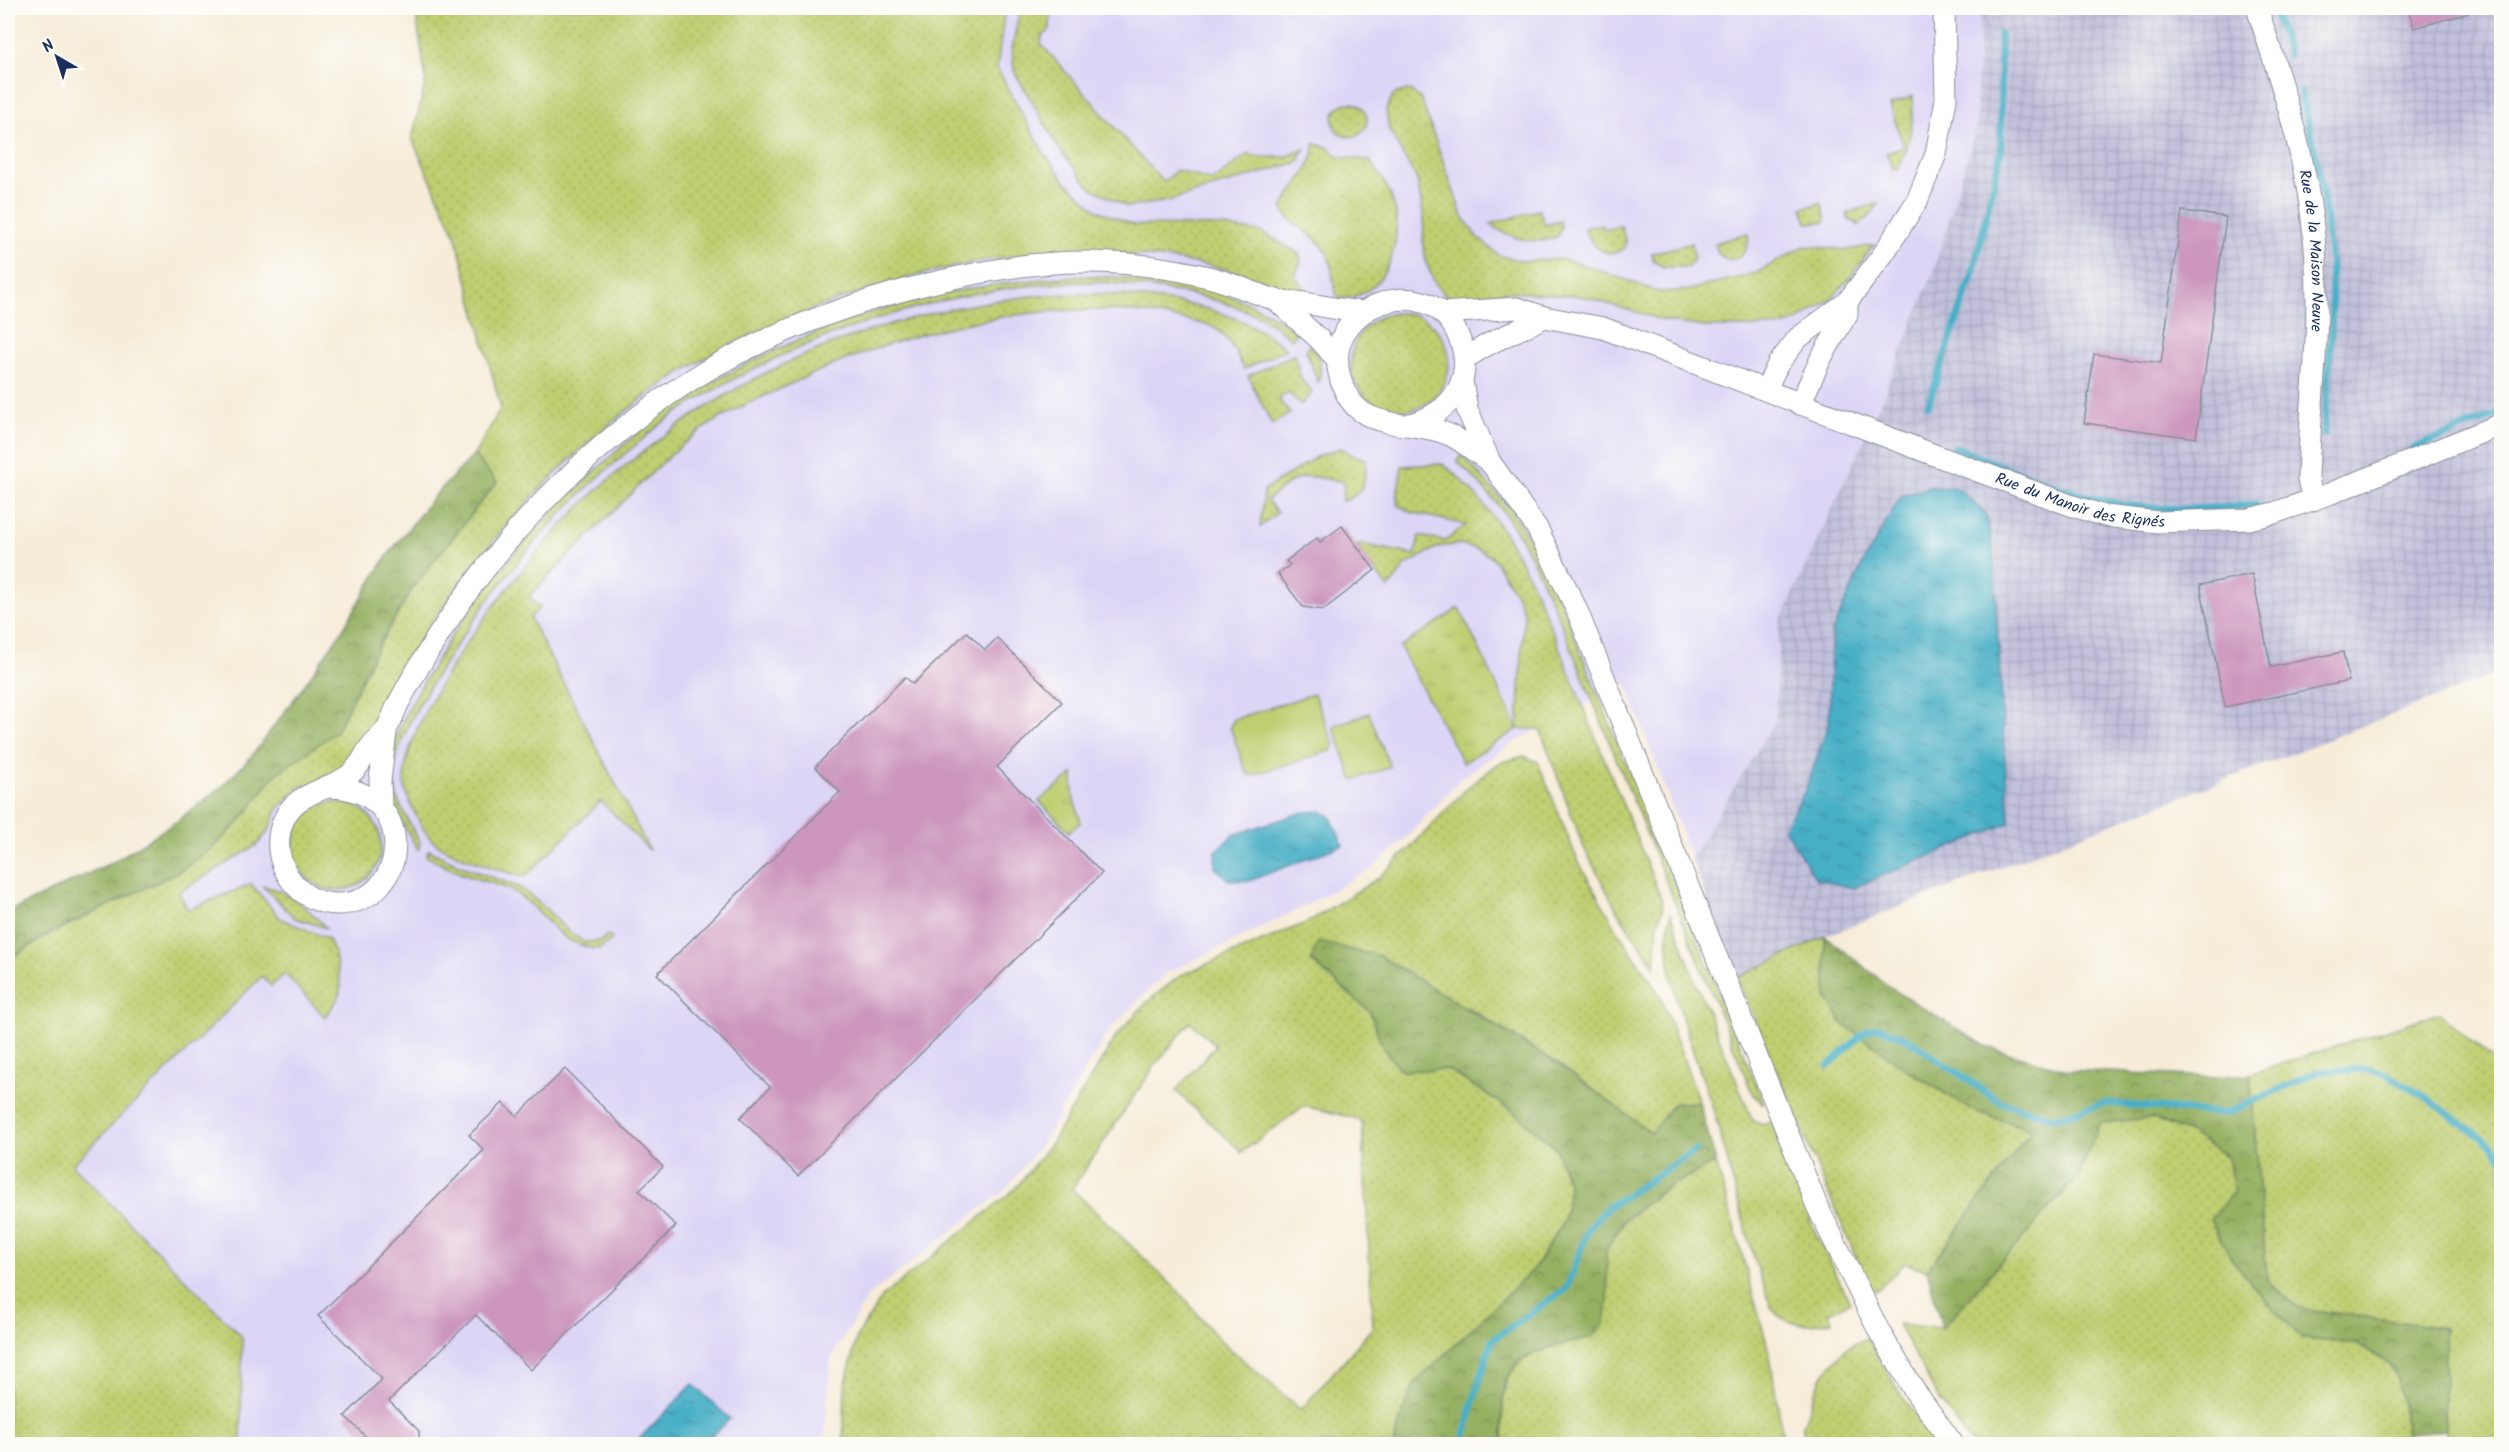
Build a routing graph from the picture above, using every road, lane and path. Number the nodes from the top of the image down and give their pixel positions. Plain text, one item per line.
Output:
1 (1944, 8) edge
2 (2257, 8) edge
3 (1276, 300) junction
4 (1847, 302) junction
5 (1362, 312) junction
6 (1442, 313) junction
7 (1544, 317) junction
8 (1465, 359) junction
9 (1338, 361) junction
10 (1462, 381) junction
11 (1766, 390) junction
12 (1800, 404) junction
13 (1410, 424) junction
14 (2502, 424) edge
15 (1490, 462) junction
16 (2313, 500) junction
17 (386, 732) junction
18 (325, 787) junction
19 (381, 806) junction
20 (1953, 1444) edge

1 - 4 street
2 - 16 street, Rue de la Maison Neuve
3 - 5 street
3 - 9 street
3 - 17 street
4 - 11 street
4 - 12 street
5 - 6 street
5 - 9 street
6 - 7 street, Rue du Manoir des Rignés
6 - 8 street
7 - 8 street
7 - 11 street, Rue du Manoir des Rignés
8 - 10 street
9 - 13 street
10 - 13 street
10 - 15 street
11 - 12 street, Rue du Manoir des Rignés
12 - 16 street, Rue du Manoir des Rignés
13 - 15 street
14 - 16 street, Rue du Manoir des Rignés
15 - 20 street
17 - 18 street
17 - 19 street
18 - 19 street
18 - 19 street

